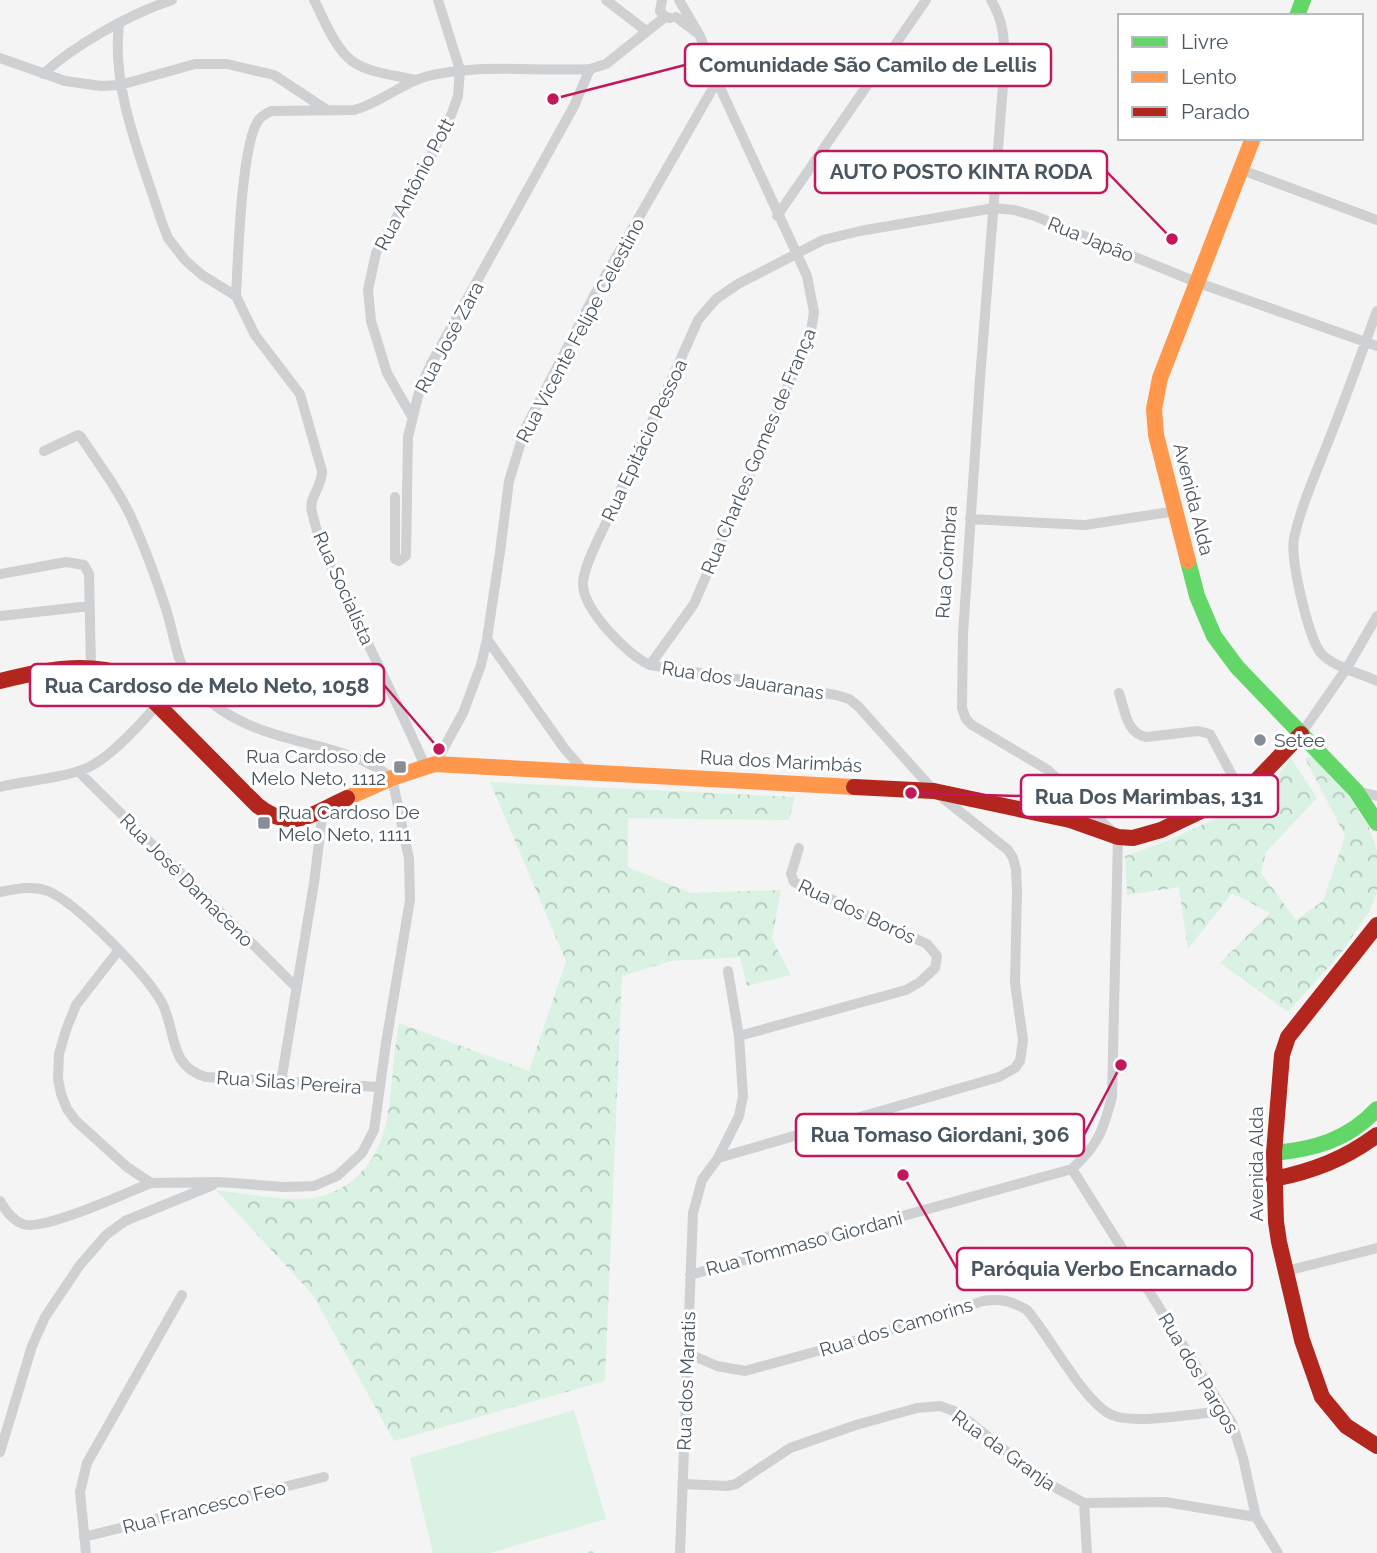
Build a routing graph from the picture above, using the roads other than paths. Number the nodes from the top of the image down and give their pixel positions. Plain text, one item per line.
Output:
1 (140, 0) edge
2 (172, 0) edge
3 (314, 0) edge
4 (438, 0) edge
5 (606, 0) edge
6 (926, 0) edge
7 (991, 0) edge
8 (680, 2) edge
9 (666, 11) edge
10 (140, 12) junction
11 (119, 25) junction
12 (647, 29) junction
13 (700, 36) junction
14 (0, 58) edge
15 (590, 69) junction
16 (460, 70) junction
17 (43, 74) junction
18 (415, 80) junction
19 (717, 81) junction
20 (120, 85) junction
21 (327, 110) junction
22 (1252, 140) edge
23 (1242, 170) junction
24 (994, 208) junction
25 (777, 216) junction
26 (1377, 220) edge
27 (797, 252) junction
28 (1196, 282) junction
29 (236, 296) junction
30 (1377, 311) edge
31 (1365, 342) junction
32 (1377, 346) edge
33 (411, 415) junction
34 (44, 451) dead end
35 (395, 497) dead end
36 (1175, 511) junction
37 (970, 519) junction
38 (0, 574) edge
39 (90, 606) junction
40 (0, 616) edge
41 (1377, 616) edge
42 (487, 639) junction
43 (638, 660) joint
44 (650, 665) junction
45 (91, 667) junction
46 (1347, 668) junction
47 (184, 673) junction
48 (0, 681) edge
49 (1377, 681) edge
50 (1119, 693) dead end
51 (158, 703) junction
52 (1301, 734) junction
53 (430, 765) junction
54 (583, 770) junction
55 (78, 771) junction
56 (393, 778) junction
57 (0, 787) edge
58 (934, 791) junction
59 (1356, 791) junction
60 (1241, 792) junction
61 (1377, 796) edge
62 (1077, 797) junction
63 (323, 810) junction
64 (1070, 820) junction
65 (1377, 823) edge
66 (1118, 837) junction
67 (799, 848) dead end
68 (0, 892) edge
69 (1377, 925) edge
70 (118, 951) junction
71 (729, 971) dead end
72 (297, 988) junction
73 (739, 1036) junction
74 (281, 1082) junction
75 (379, 1087) junction
76 (1377, 1109) edge
77 (1377, 1135) edge
78 (1274, 1153) junction
79 (719, 1158) junction
80 (1072, 1168) junction
81 (1274, 1179) junction
82 (219, 1182) junction
83 (151, 1183) junction
84 (0, 1201) edge
85 (1377, 1248) edge
86 (1286, 1270) junction
87 (690, 1275) junction
88 (182, 1295) dead end
89 (687, 1353) junction
90 (1225, 1411) junction
91 (1377, 1446) edge
92 (0, 1452) edge
93 (324, 1477) dead end
94 (683, 1484) junction
95 (1084, 1503) junction
96 (1256, 1517) junction
97 (83, 1537) junction
98 (86, 1553) edge
99 (680, 1553) edge
100 (1087, 1553) edge
101 (1278, 1553) edge

1 - 10 street
2 - 10 street
3 - 18 street
4 - 16 street
5 - 12 street
6 - 25 street
7 - 24 street, Rua Coimbra
8 - 9 street
8 - 13 street, Rua Charles Gomes de França
9 - 12 street
9 - 13 street
10 - 11 street
11 - 17 street
11 - 20 street, Rua Socialista
12 - 15 street
13 - 19 street, Rua Charles Gomes de França
14 - 17 street
15 - 16 street
15 - 33 street, Rua José Zara
16 - 18 street
16 - 33 street, Rua Antônio Pott
17 - 20 street
18 - 21 street
19 - 25 street, Rua Charles Gomes de França
19 - 42 street, Rua Vicente Felipe Celestino
20 - 21 street
20 - 29 street, Rua Socialista
21 - 29 street
22 - 23 main road, Avenida Alda
23 - 26 street
23 - 28 main road, Avenida Alda
24 - 27 street, Rua Japão
24 - 28 street, Rua Japão
24 - 37 street, Rua Coimbra
25 - 27 street, Rua Charles Gomes de França
27 - 43 street, Rua Epitácio Pessoa
27 - 44 street, Rua Charles Gomes de França
28 - 31 street, Rua Japão
28 - 36 main road, Avenida Alda
29 - 53 street, Rua Socialista
30 - 31 street
31 - 32 street, Rua Japão
31 - 46 street
33 - 35 street, Rua José Zara
34 - 47 street
36 - 37 street
36 - 52 main road, Avenida Alda
37 - 62 street, Rua Coimbra
38 - 39 street
39 - 40 street
39 - 45 street
41 - 46 street
42 - 53 street, Rua Vicente Felipe Celestino
42 - 54 street
43 - 44 street, Rua dos Jauaranas
44 - 58 street, Rua dos Jauaranas
45 - 48 main road
45 - 51 main road
46 - 49 street
46 - 52 street
47 - 51 street
47 - 56 street
50 - 60 street
51 - 55 street
51 - 63 main road
52 - 59 main road, Avenida Alda
52 - 60 main road
53 - 54 main road, Rua dos Marimbás
53 - 56 main road
54 - 58 main road, Rua dos Marimbás
55 - 57 street
55 - 72 street, Rua José Damaceno
56 - 63 main road
56 - 75 street
58 - 64 main road, Rua dos Marimbás
58 - 79 street, Rua dos Jauaranas
59 - 61 street
59 - 65 main road, Avenida Alda
60 - 66 main road
62 - 64 main road
62 - 66 street, Rua Coimbra
63 - 72 street
64 - 66 main road, Rua dos Marimbás
66 - 80 street
67 - 73 street, Rua dos Borós
68 - 70 street, Rua Silas Pereira
69 - 78 main road, Avenida Alda
70 - 74 street, Rua Silas Pereira
70 - 83 street
71 - 73 street, Rua dos Maratis
72 - 74 street
73 - 79 street, Rua dos Maratis
74 - 75 street, Rua Silas Pereira
75 - 82 street
76 - 78 main road
77 - 81 main road
78 - 81 main road, Avenida Alda
79 - 87 street, Rua dos Maratis
80 - 87 street, Rua Tommaso Giordani
80 - 90 street, Rua dos Pargos
81 - 86 main road, Avenida Alda
82 - 83 street
82 - 92 street
83 - 84 street
85 - 86 street
86 - 91 main road, Avenida Alda
87 - 89 street, Rua dos Maratis
88 - 97 street
89 - 90 street, Rua dos Camorins
89 - 94 street, Rua dos Maratis
90 - 96 street, Rua dos Pargos
93 - 97 street, Rua Francesco Feo
94 - 95 street, Rua da Granja
94 - 99 street, Rua dos Maratis
95 - 96 street, Rua da Granja
95 - 100 street
96 - 101 street, Rua dos Pargos
97 - 98 street

